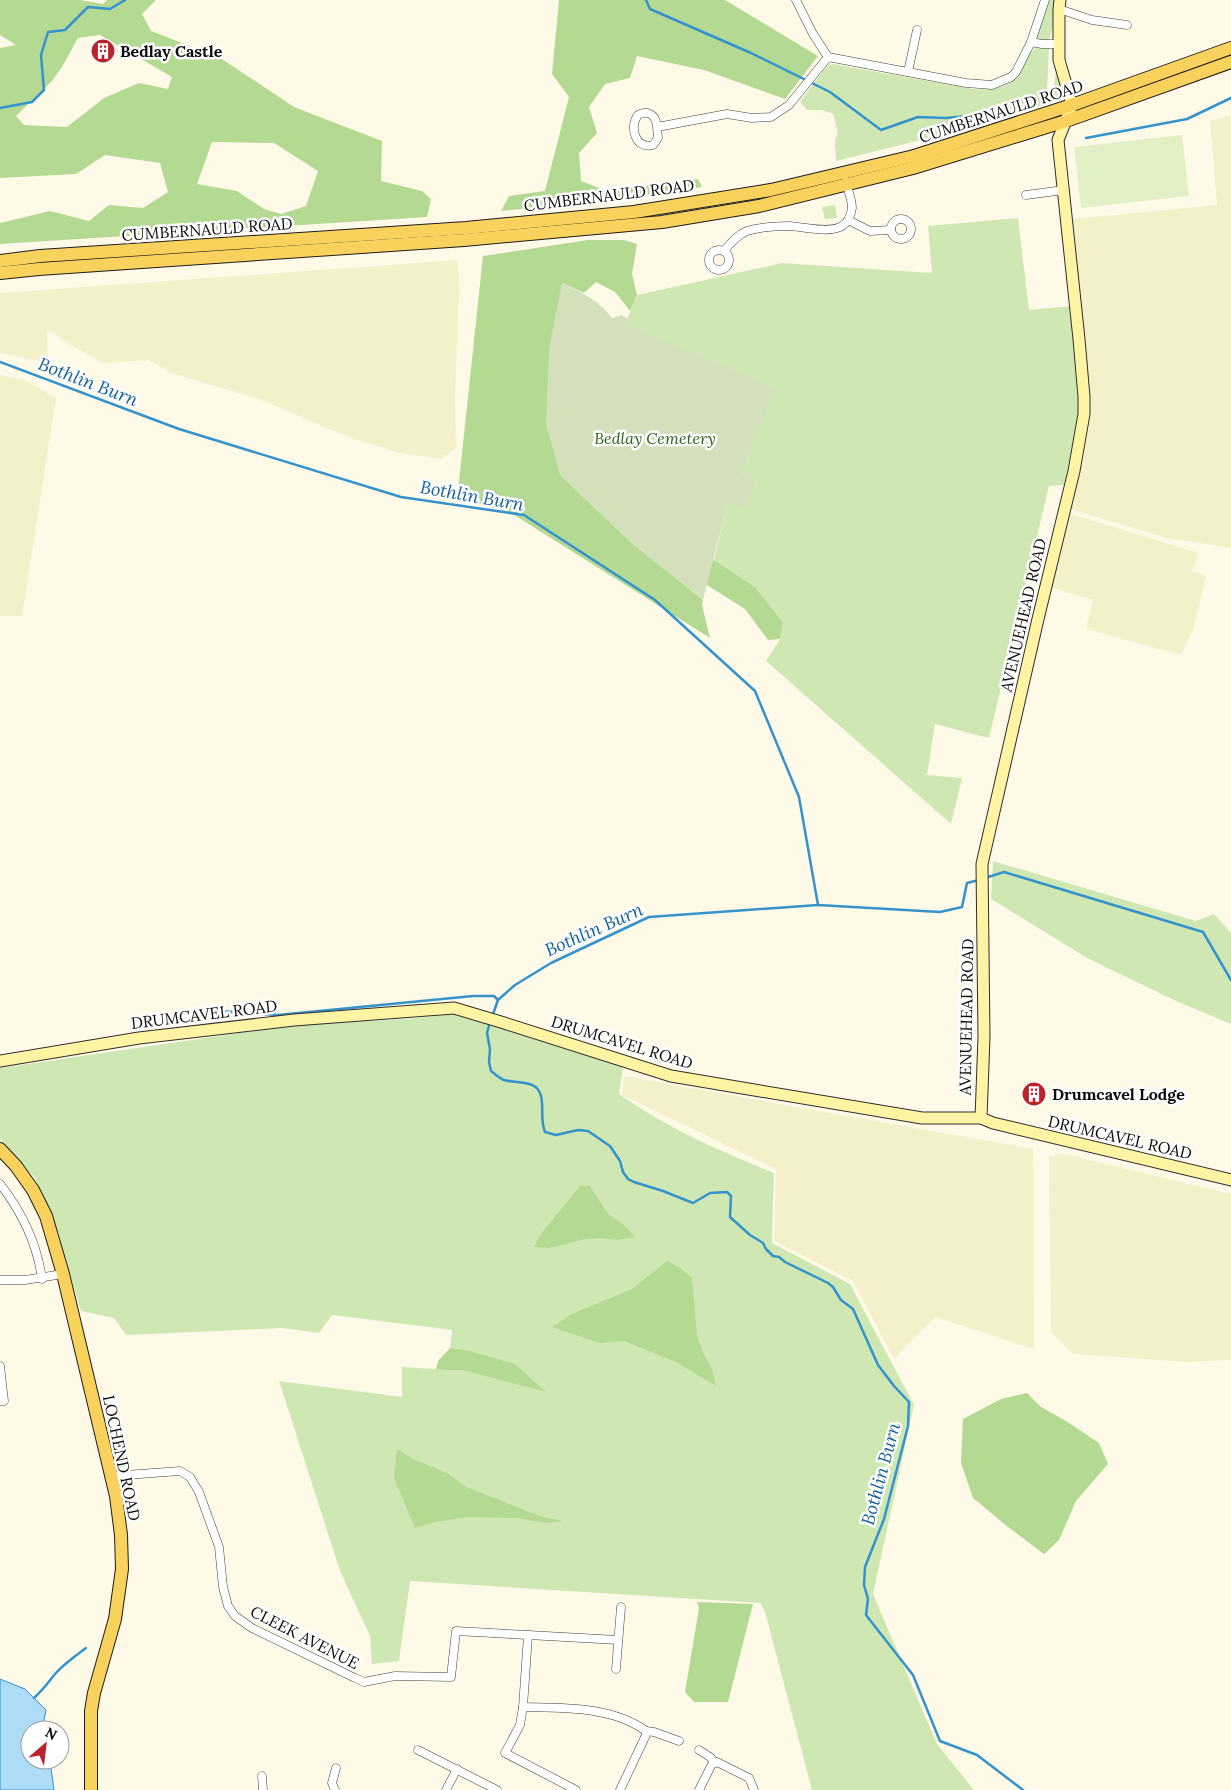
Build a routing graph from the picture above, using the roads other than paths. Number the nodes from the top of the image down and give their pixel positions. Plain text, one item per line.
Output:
1 (796, 0) edge
2 (1045, 0) edge
3 (1060, 4) edge
4 (1127, 25) dead end
5 (917, 30) dead end
6 (1031, 42) junction
7 (1059, 44) junction
8 (1231, 48) edge
9 (828, 57) junction
10 (1231, 62) edge
11 (908, 72) junction
12 (1072, 105) junction
13 (1066, 120) junction
14 (657, 127) dead end
15 (845, 179) junction
16 (1064, 190) junction
17 (1026, 195) dead end
18 (848, 220) junction
19 (891, 230) dead end
20 (724, 251) dead end
21 (0, 260) edge
22 (0, 273) edge
23 (0, 1061) edge
24 (981, 1118) junction
25 (0, 1150) edge
26 (1231, 1180) edge
27 (0, 1184) edge
28 (63, 1274) junction
29 (42, 1279) junction
30 (0, 1280) edge
31 (0, 1366) edge
32 (0, 1401) edge
33 (112, 1476) junction
34 (621, 1607) dead end
35 (528, 1634) junction
36 (618, 1640) junction
37 (616, 1669) dead end
38 (523, 1707) junction
39 (646, 1731) junction
40 (679, 1741) dead end
41 (418, 1750) dead end
42 (699, 1750) dead end
43 (715, 1763) junction
44 (336, 1768) dead end
45 (457, 1769) junction
46 (262, 1776) dead end
47 (91, 1790) edge
48 (263, 1790) edge
49 (335, 1790) edge
50 (446, 1790) edge
51 (497, 1790) edge
52 (576, 1790) edge
53 (620, 1790) edge
54 (699, 1790) edge
55 (754, 1790) edge

1 - 9 street
2 - 6 street
3 - 4 street
3 - 7 street
5 - 11 street
6 - 7 street
6 - 11 street
7 - 12 street
8 - 12 main road, CUMBERNAULD ROAD
9 - 11 street
9 - 14 street
10 - 13 main road, CUMBERNAULD ROAD
12 - 13 street, AVENUEHEAD ROAD
12 - 15 main road, CUMBERNAULD ROAD
13 - 15 main road, CUMBERNAULD ROAD
13 - 16 street, AVENUEHEAD ROAD
15 - 18 street
15 - 21 main road, CUMBERNAULD ROAD
15 - 22 main road, CUMBERNAULD ROAD
16 - 17 street
16 - 24 street, AVENUEHEAD ROAD
18 - 19 street
18 - 20 street
23 - 24 street, DRUMCAVEL ROAD
24 - 26 street, DRUMCAVEL ROAD
25 - 28 main road, LOCHEND ROAD
27 - 29 street
28 - 29 street
28 - 33 main road, LOCHEND ROAD
29 - 30 street
31 - 32 street
33 - 35 street, CLEEK AVENUE
33 - 47 main road, LOCHEND ROAD
34 - 36 street
35 - 36 street
35 - 38 street
36 - 37 street
38 - 39 street
38 - 52 street
39 - 40 street
39 - 53 street
41 - 45 street
42 - 43 street
43 - 54 street
43 - 55 street
44 - 49 street
45 - 50 street
45 - 51 street
46 - 48 street

